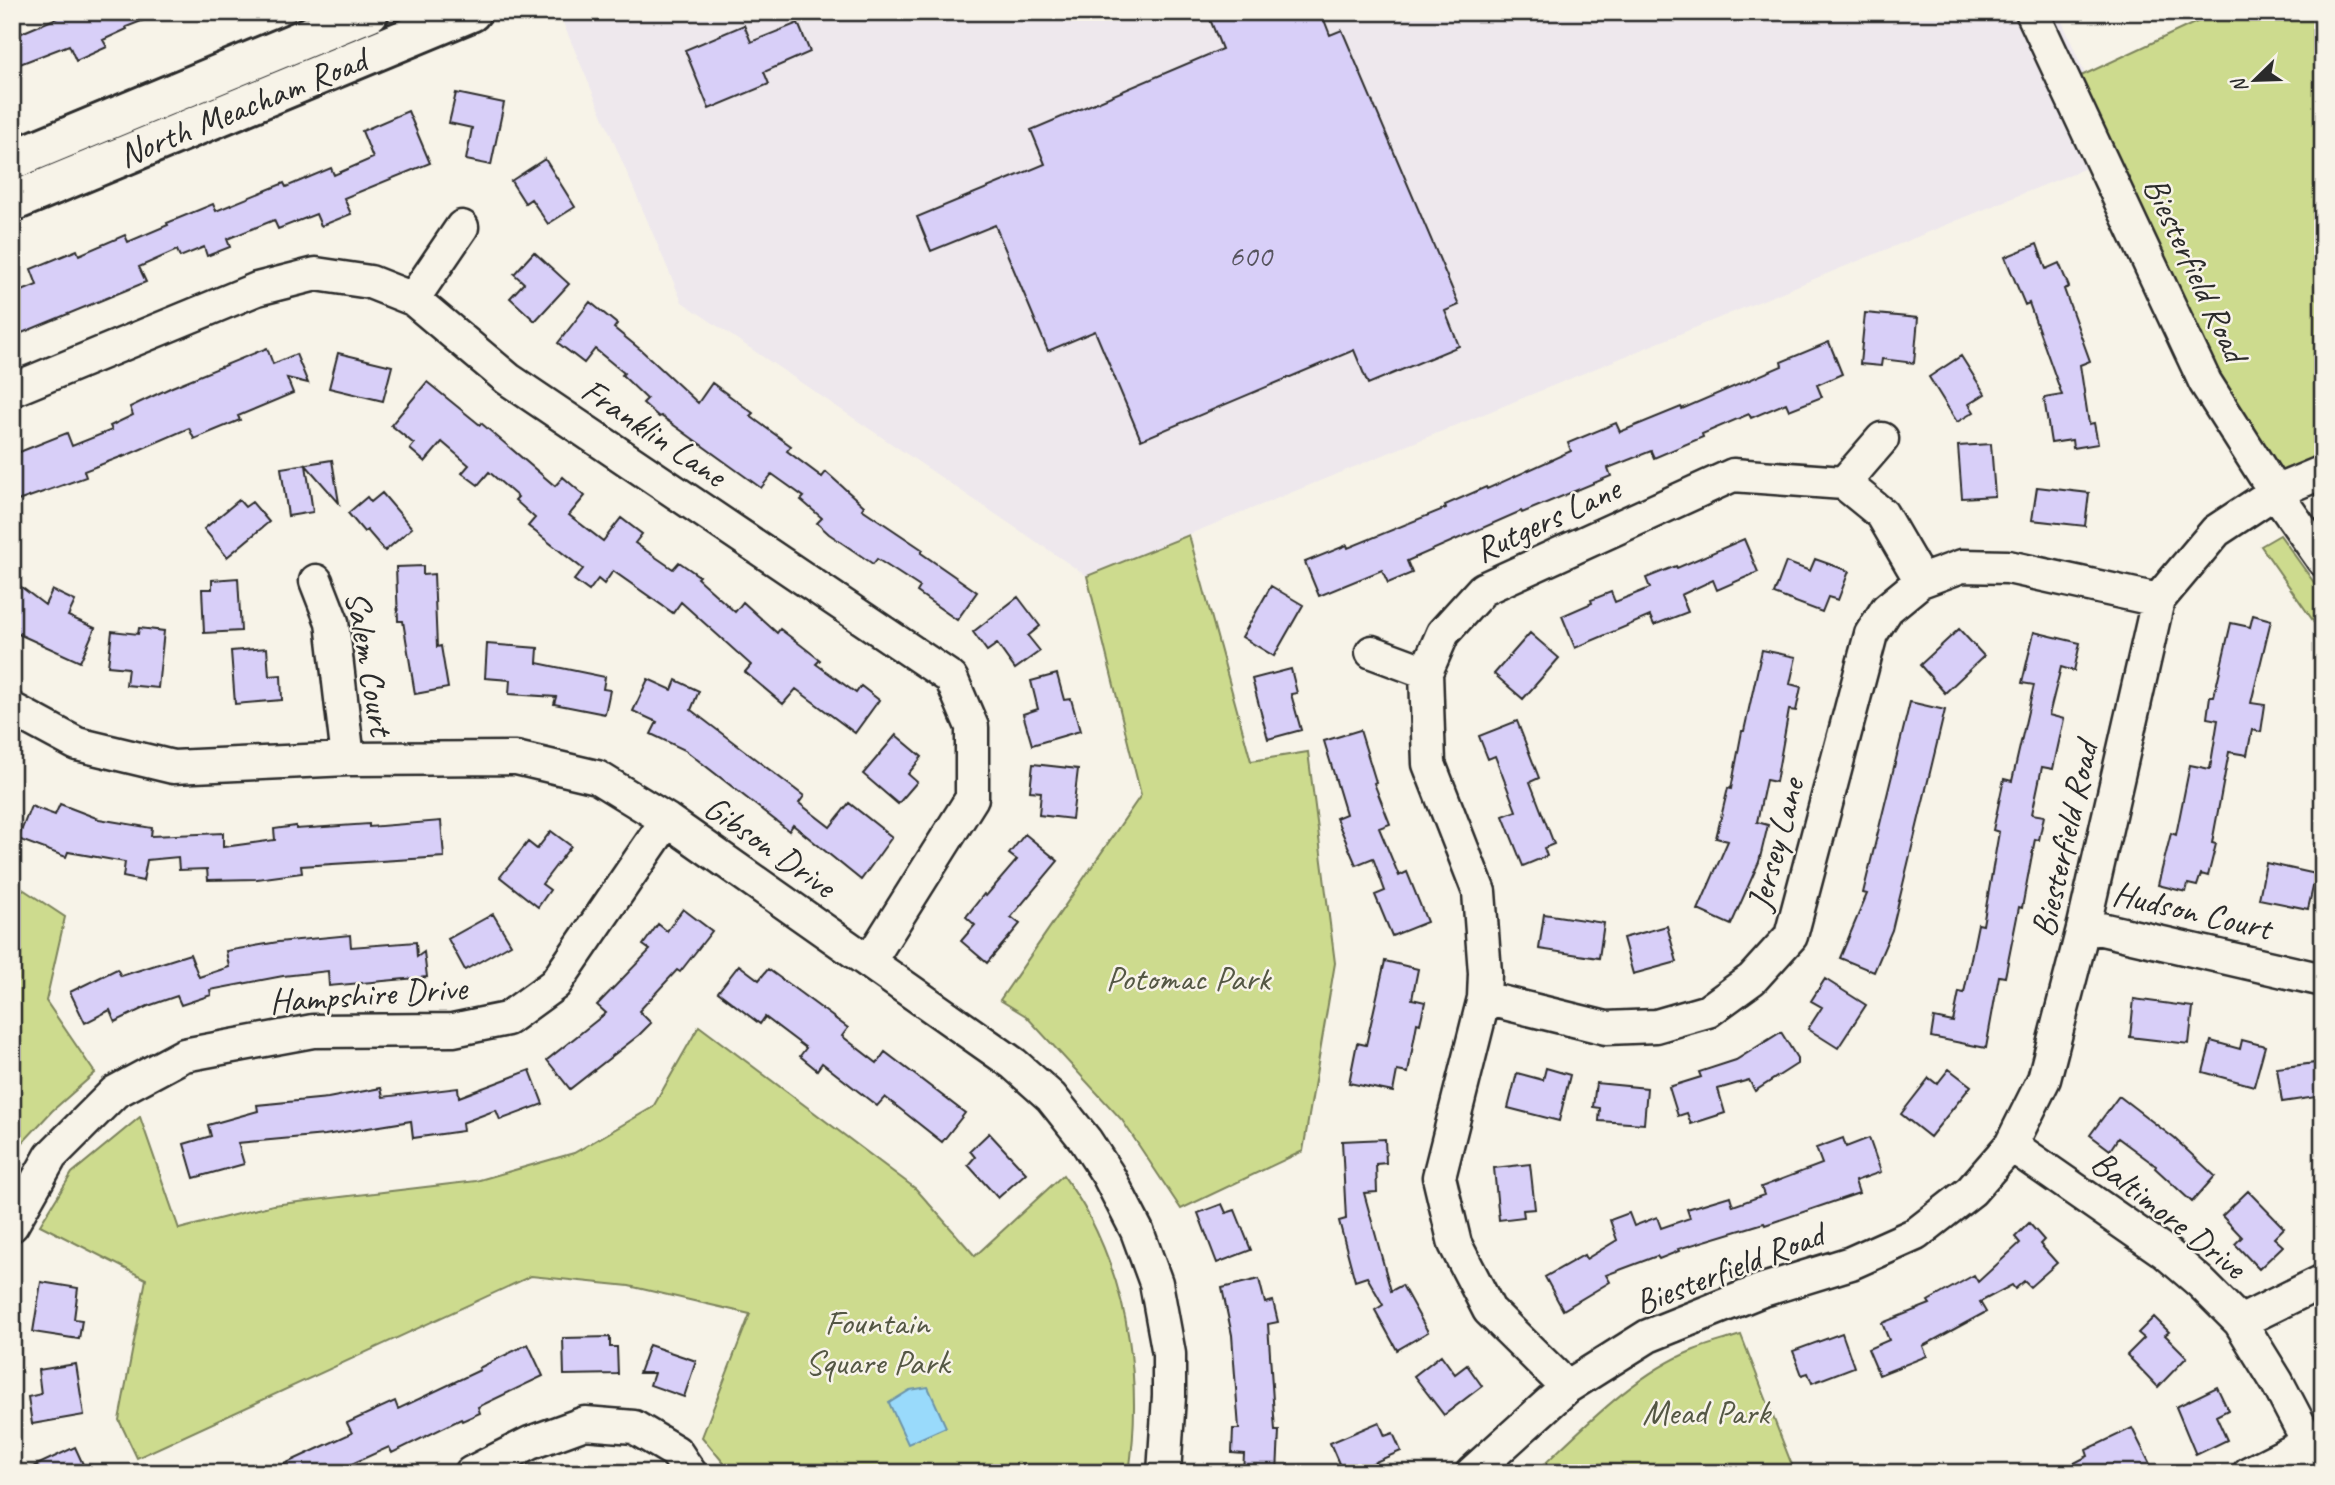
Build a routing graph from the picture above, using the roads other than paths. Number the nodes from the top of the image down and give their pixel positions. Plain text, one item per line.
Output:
1 (369, 12) edge
2 (471, 12) edge
3 (2032, 12) edge
4 (12, 160) edge
5 (12, 202) edge
6 (462, 226) dead end
7 (413, 299) junction
8 (12, 390) edge
9 (1882, 439) dead end
10 (2323, 472) edge
11 (1844, 483) junction
12 (2275, 492) junction
13 (2323, 560) edge
14 (316, 581) dead end
15 (1921, 581) junction
16 (2158, 600) junction
17 (1372, 652) dead end
18 (1426, 672) junction
19 (12, 709) edge
20 (348, 759) junction
21 (667, 820) junction
22 (2084, 925) junction
23 (869, 962) junction
24 (2323, 980) edge
25 (1483, 998) junction
26 (2011, 1145) junction
27 (12, 1225) edge
28 (2323, 1281) edge
29 (2240, 1322) junction
30 (1567, 1387) junction
31 (2316, 1456) edge
32 (471, 1473) edge
33 (690, 1473) edge
34 (1164, 1473) edge
35 (1472, 1473) edge
36 (2249, 1473) edge

1 - 4 main road, North Meacham Road
2 - 5 main road, North Meacham Road
3 - 12 street, Biesterfield Road
6 - 7 street
7 - 8 street, Franklin Lane
7 - 23 street, Franklin Lane
9 - 11 street
10 - 12 street
11 - 15 street
11 - 18 street, Rutgers Lane
12 - 13 street
12 - 16 street, Biesterfield Road
14 - 20 street, Salem Court
15 - 16 street
15 - 25 street, Jersey Lane
16 - 22 street, Biesterfield Road
17 - 18 street
18 - 25 street, Rutgers Lane
19 - 20 street, Gibson Drive
20 - 21 street, Gibson Drive
21 - 23 street, Gibson Drive
21 - 27 street, Hampshire Drive
22 - 24 street, Hudson Court
22 - 26 street, Biesterfield Road
23 - 34 street, Gibson Drive
25 - 30 street, Rutgers Lane
26 - 29 street, Baltimore Drive
26 - 30 street, Biesterfield Road
28 - 29 street
29 - 31 street, Baltimore Drive
30 - 35 street, Biesterfield Road
31 - 36 street
32 - 33 street

